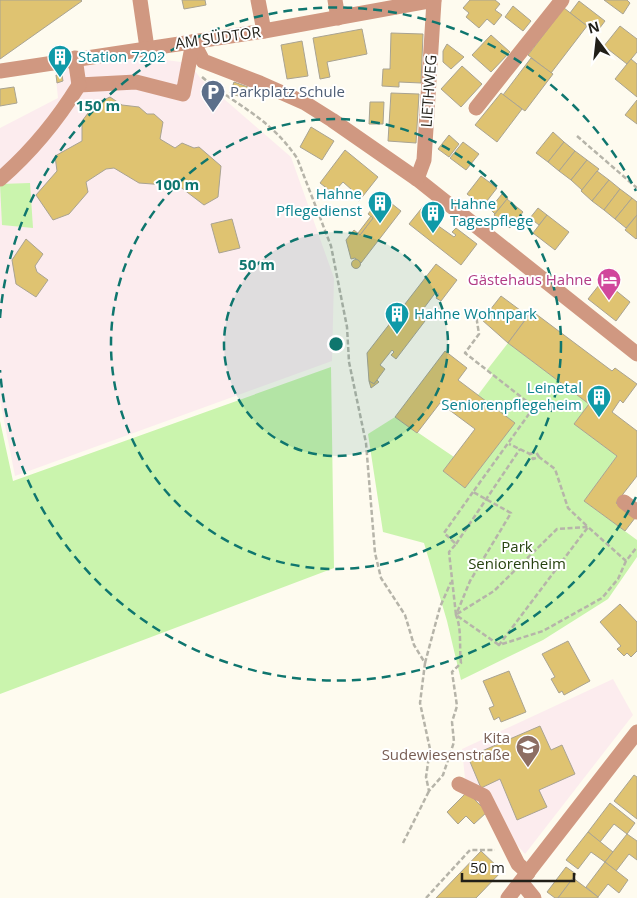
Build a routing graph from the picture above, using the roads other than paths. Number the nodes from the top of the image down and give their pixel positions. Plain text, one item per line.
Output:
1 (140, 0) edge
2 (258, 0) edge
3 (335, 0) edge
4 (434, 0) edge
5 (562, 0) edge
6 (338, 18) junction
7 (264, 31) junction
8 (193, 42) junction
9 (147, 48) junction
10 (76, 58) junction
11 (0, 71) edge
12 (79, 86) junction
13 (476, 108) dead end
14 (417, 179) junction
15 (0, 180) edge
16 (637, 354) edge
17 (624, 502) dead end
18 (637, 512) edge
19 (637, 732) edge
20 (459, 784) dead end
21 (524, 878) junction
22 (508, 898) edge
23 (534, 898) edge

1 - 9 street
2 - 7 street
3 - 6 street
4 - 6 street, AM SÜDTOR
4 - 14 street, LIETHWEG
5 - 13 street
6 - 7 street, AM SÜDTOR
7 - 8 street, AM SÜDTOR
8 - 9 street, AM SÜDTOR
8 - 12 street
8 - 14 street
9 - 10 street, AM SÜDTOR
10 - 11 street, AM SÜDTOR
10 - 12 street
12 - 15 street
14 - 16 street
17 - 18 street
19 - 21 street
20 - 21 street
21 - 22 street
21 - 23 street

